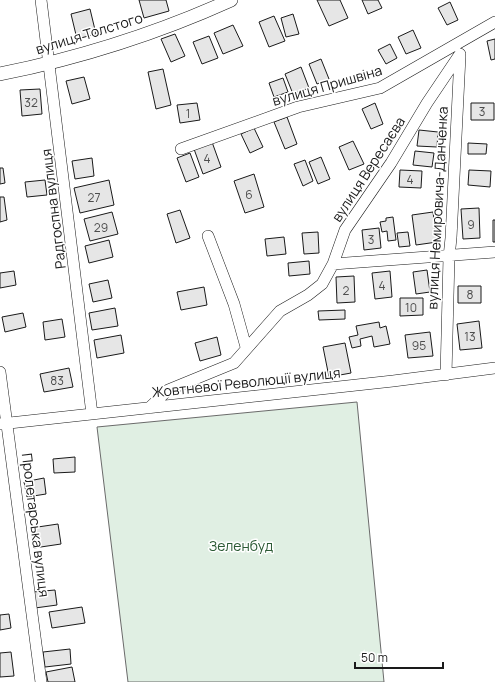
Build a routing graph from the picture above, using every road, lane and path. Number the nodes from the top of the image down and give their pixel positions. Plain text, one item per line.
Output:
1 (41, 0) edge
2 (231, 0) edge
3 (495, 22) edge
4 (460, 48) junction
5 (50, 64) junction
6 (0, 74) edge
7 (181, 149) dead end
8 (208, 236) dead end
9 (495, 252) edge
10 (449, 256) junction
11 (333, 264) junction
12 (246, 347) junction
13 (495, 368) edge
14 (0, 372) edge
15 (446, 375) junction
16 (149, 408) junction
17 (92, 414) junction
18 (4, 424) edge
19 (41, 682) edge

1 - 5 street, Радгоспна вулиця
2 - 5 street, вулиця Толстого
3 - 4 street, вулиця Пришвіна
4 - 7 street, вулиця Пришвіна
4 - 10 street, вулиця Немировича-Данченка
4 - 11 street, вулиця Вересаєва
5 - 6 street, вулиця Толстого
5 - 17 street, Радгоспна вулиця
8 - 12 street
9 - 10 street
10 - 11 street
10 - 15 street, вулиця Немировича-Данченка
11 - 12 street, вулиця Вересаєва
12 - 16 street, вулиця Вересаєва
13 - 15 street, Жовтневої Революції вулиця
14 - 18 street, Пролетарська вулиця
15 - 16 street, Жовтневої Революції вулиця
16 - 17 street, Жовтневої Революції вулиця
17 - 18 street, Жовтневої Революції вулиця
18 - 19 street, Пролетарська вулиця

